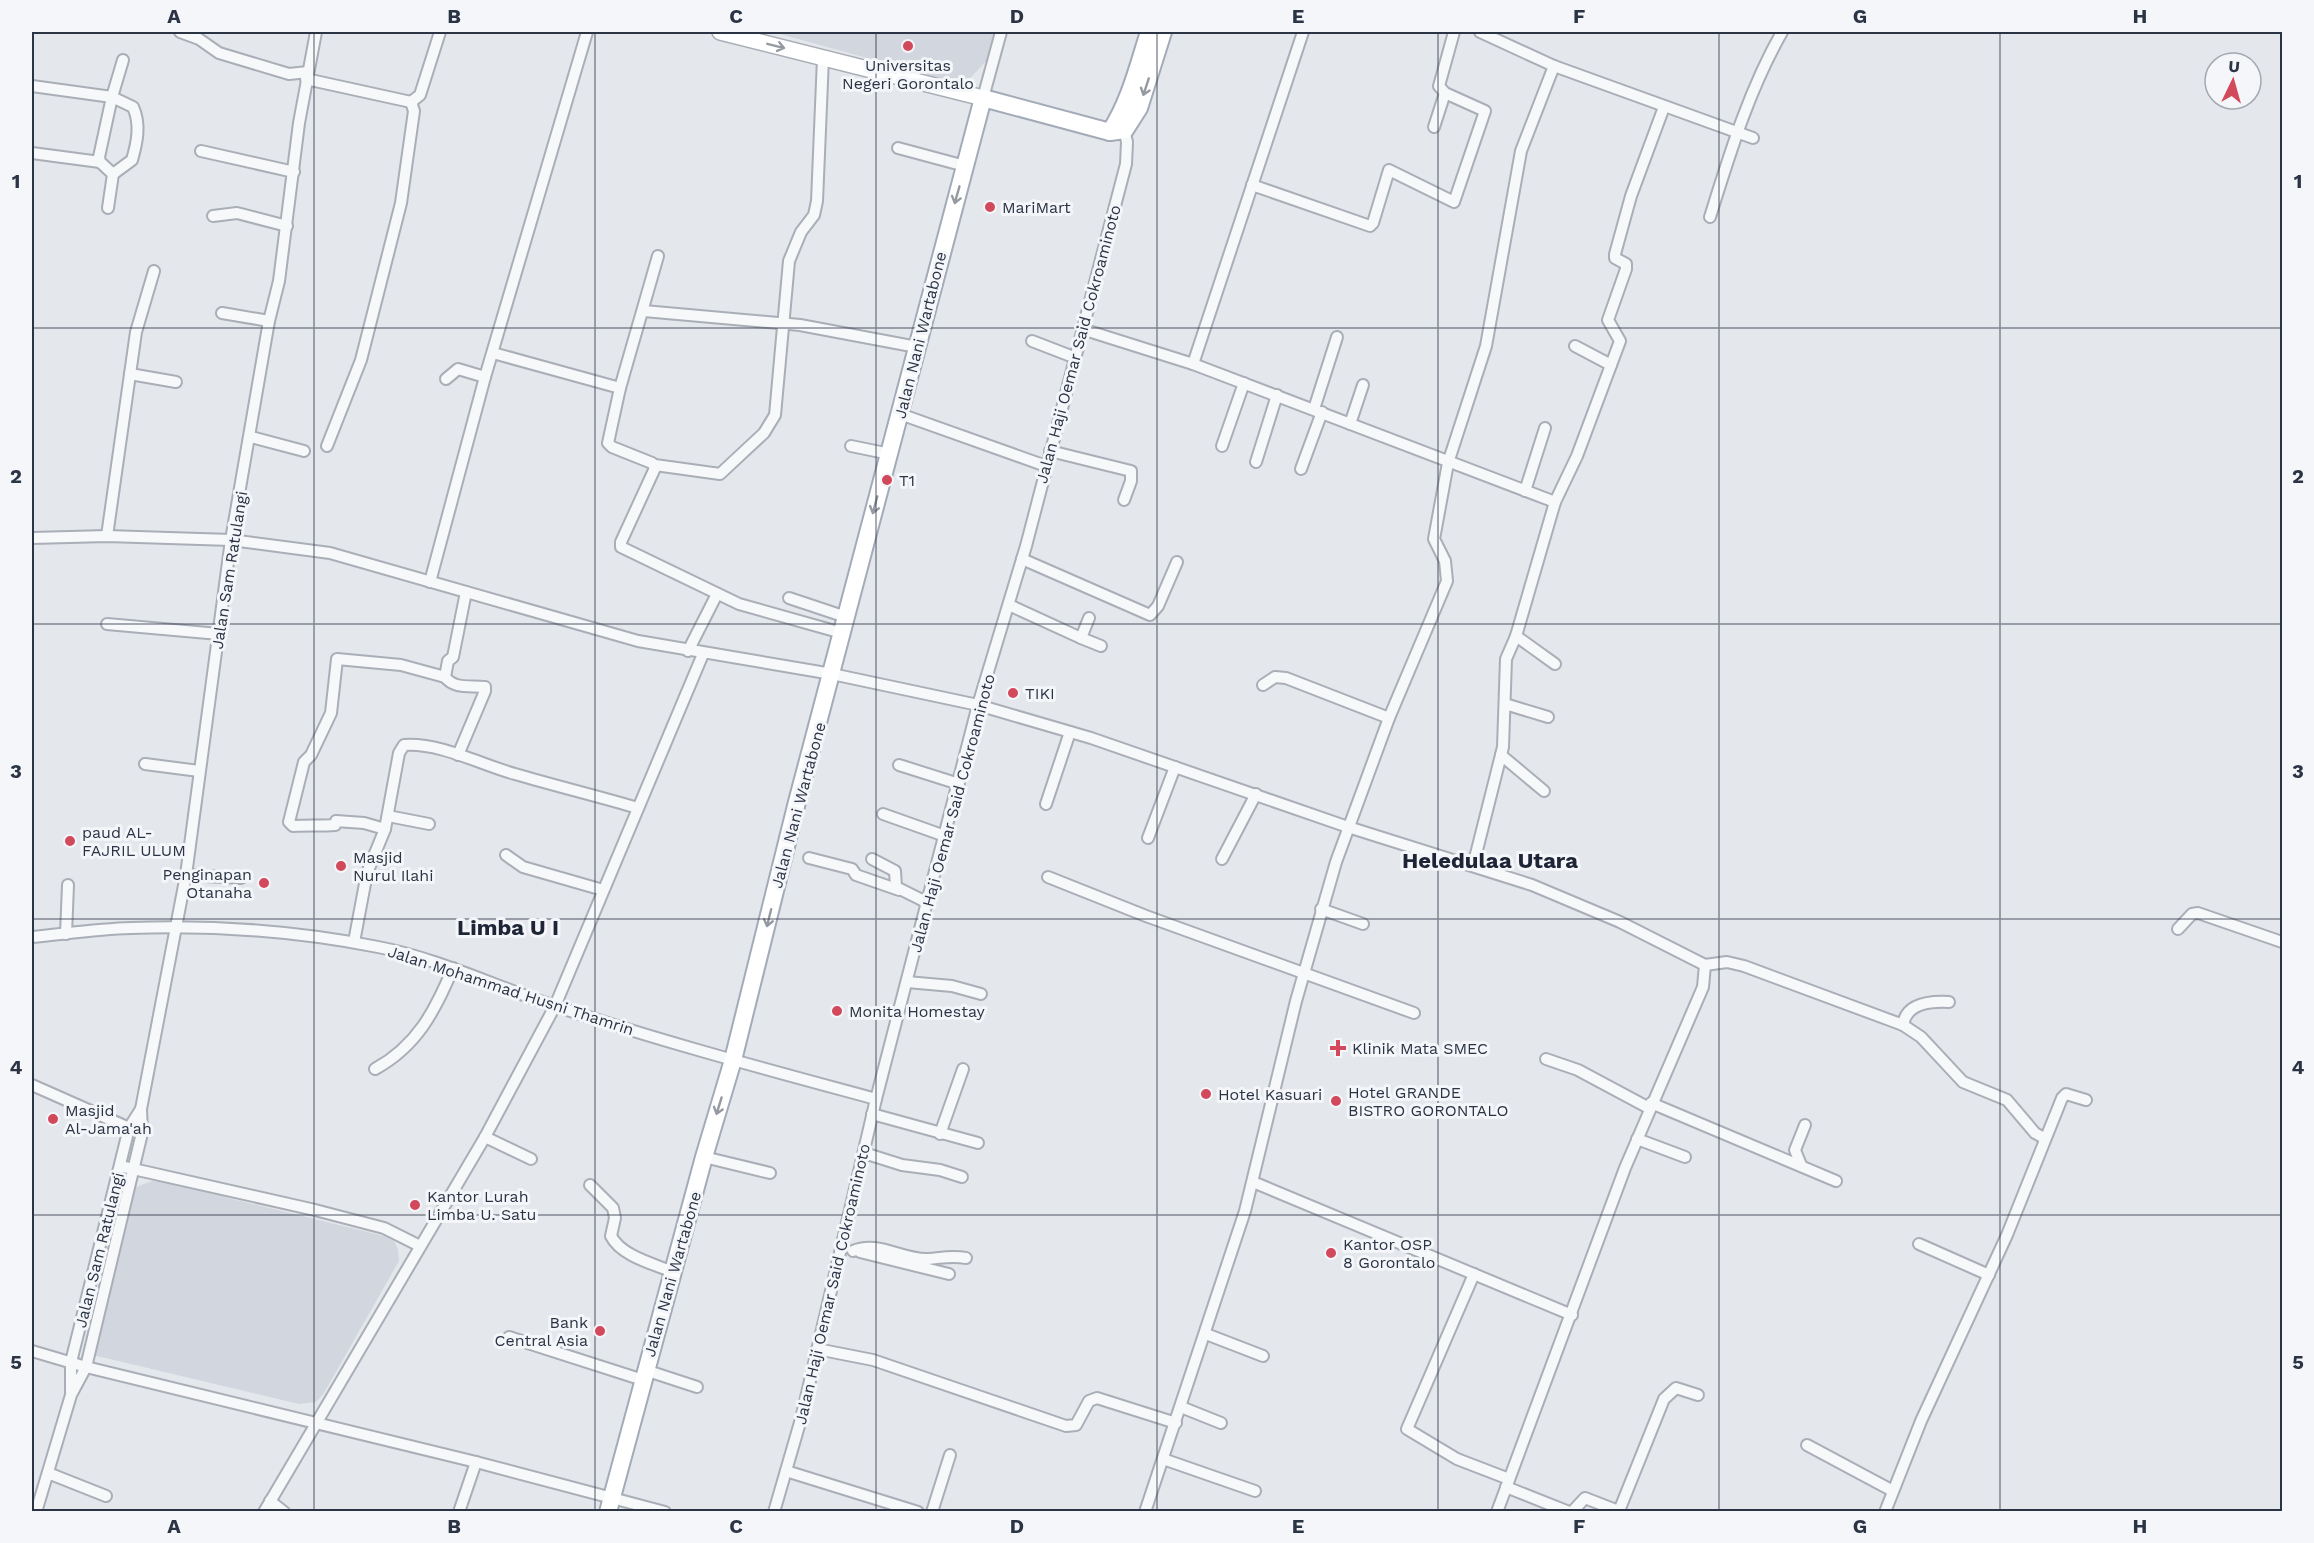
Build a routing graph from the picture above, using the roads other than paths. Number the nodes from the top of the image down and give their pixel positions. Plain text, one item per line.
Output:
1 (180, 32) edge
2 (316, 32) edge
3 (440, 32) edge
4 (587, 32) edge
5 (720, 32) edge
6 (1001, 32) edge
7 (1149, 32) edge
8 (1163, 32) edge
9 (1303, 32) edge
10 (1454, 32) edge
11 (1480, 32) edge
12 (1782, 32) edge
13 (823, 58) junction
14 (123, 60) dead end
15 (1554, 66) junction
16 (307, 76) junction
17 (32, 86) edge
18 (1445, 93) junction
19 (112, 97) junction
20 (982, 98) junction
21 (411, 102) junction
22 (1664, 107) junction
23 (1118, 126) junction
24 (1434, 127) dead end
25 (1736, 132) junction
26 (1753, 138) dead end
27 (898, 148) dead end
28 (201, 151) dead end
29 (32, 153) edge
30 (99, 162) junction
31 (965, 166) junction
32 (294, 172) junction
33 (113, 174) junction
34 (1252, 185) junction
35 (108, 208) dead end
36 (213, 216) dead end
37 (1710, 217) dead end
38 (287, 226) junction
39 (658, 256) dead end
40 (154, 271) dead end
41 (644, 311) junction
42 (222, 313) dead end
43 (269, 321) junction
44 (782, 324) junction
45 (1082, 329) junction
46 (1337, 338) dead end
47 (1032, 341) dead end
48 (1575, 346) dead end
49 (917, 347) junction
50 (493, 353) junction
51 (1076, 358) junction
52 (1193, 364) junction
53 (1611, 365) junction
54 (130, 374) junction
55 (485, 377) junction
56 (446, 379) dead end
57 (176, 382) dead end
58 (1244, 383) junction
59 (1363, 385) dead end
60 (620, 388) junction
61 (1277, 395) junction
62 (1318, 411) junction
63 (900, 414) junction
64 (1350, 424) junction
65 (1545, 428) dead end
66 (251, 437) junction
67 (327, 446) dead end
68 (852, 446) dead end
69 (1222, 446) dead end
70 (304, 451) dead end
71 (1050, 451) junction
72 (890, 454) junction
73 (1256, 462) dead end
74 (1448, 463) junction
75 (655, 465) junction
76 (1046, 465) junction
77 (1301, 469) dead end
78 (1525, 491) junction
79 (1124, 500) dead end
80 (1555, 502) junction
81 (107, 536) junction
82 (32, 538) edge
83 (231, 540) junction
84 (1022, 559) junction
85 (1177, 562) dead end
86 (430, 582) junction
87 (466, 592) junction
88 (717, 594) junction
89 (789, 598) dead end
90 (1009, 605) junction
91 (1089, 618) dead end
92 (107, 624) dead end
93 (844, 625) junction
94 (219, 634) junction
95 (1516, 636) junction
96 (1081, 638) junction
97 (1101, 646) dead end
98 (688, 651) junction
99 (703, 654) junction
100 (1555, 663) dead end
101 (831, 674) junction
102 (445, 677) junction
103 (1263, 685) dead end
104 (1505, 704) junction
105 (978, 705) junction
106 (1548, 717) dead end
107 (1389, 718) junction
108 (1070, 732) junction
109 (458, 755) junction
110 (1501, 755) junction
111 (145, 764) dead end
112 (900, 765) dead end
113 (1175, 767) junction
114 (199, 771) junction
115 (959, 784) junction
116 (1544, 791) dead end
117 (1256, 794) junction
118 (1046, 804) dead end
119 (638, 808) junction
120 (883, 814) dead end
121 (388, 816) junction
122 (429, 824) dead end
123 (1348, 826) junction
124 (385, 829) junction
125 (945, 836) junction
126 (1148, 838) dead end
127 (506, 855) dead end
128 (809, 858) dead end
129 (872, 859) dead end
130 (1222, 859) dead end
131 (1473, 866) junction
132 (186, 875) junction
133 (1048, 877) dead end
134 (241, 878) dead end
135 (68, 885) dead end
136 (899, 890) junction
137 (603, 891) junction
138 (928, 903) junction
139 (1321, 909) junction
140 (1364, 924) dead end
141 (177, 928) junction
142 (2178, 929) dead end
143 (66, 934) junction
144 (32, 938) edge
145 (354, 942) junction
146 (2283, 942) edge
147 (1705, 965) junction
148 (453, 968) junction
149 (1304, 972) junction
150 (907, 982) junction
151 (981, 994) dead end
152 (1948, 1002) dead end
153 (555, 1006) junction
154 (1414, 1013) dead end
155 (1903, 1025) junction
156 (1546, 1059) dead end
157 (733, 1060) junction
158 (375, 1069) dead end
159 (963, 1069) dead end
160 (32, 1085) edge
161 (876, 1098) junction
162 (2078, 1098) dead end
163 (1650, 1106) junction
164 (141, 1109) junction
165 (872, 1114) junction
166 (1805, 1125) dead end
167 (129, 1128) junction
168 (141, 1133) junction
169 (940, 1134) junction
170 (485, 1137) junction
171 (2044, 1138) junction
172 (1637, 1139) junction
173 (978, 1143) dead end
174 (864, 1153) junction
175 (704, 1157) junction
176 (1685, 1157) dead end
177 (531, 1159) dead end
178 (1801, 1164) junction
179 (120, 1166) junction
180 (133, 1169) junction
181 (770, 1173) dead end
182 (962, 1177) dead end
183 (1836, 1181) dead end
184 (1253, 1182) junction
185 (590, 1185) dead end
186 (1919, 1244) dead end
187 (420, 1246) junction
188 (847, 1250) junction
189 (966, 1258) dead end
190 (674, 1272) junction
191 (949, 1274) dead end
192 (1474, 1274) junction
193 (1989, 1275) junction
194 (1572, 1315) junction
195 (1206, 1334) junction
196 (509, 1337) dead end
197 (817, 1349) junction
198 (32, 1350) edge
199 (1263, 1356) dead end
200 (71, 1362) junction
201 (86, 1367) junction
202 (644, 1375) junction
203 (697, 1387) dead end
204 (71, 1395) junction
205 (1698, 1395) dead end
206 (1181, 1407) junction
207 (316, 1423) junction
208 (1176, 1423) junction
209 (1221, 1423) dead end
210 (1807, 1446) dead end
211 (950, 1455) dead end
212 (1163, 1459) junction
213 (476, 1462) junction
214 (786, 1471) junction
215 (48, 1473) junction
216 (1508, 1483) junction
217 (1255, 1491) dead end
218 (1893, 1491) junction
219 (106, 1496) dead end
220 (270, 1500) junction
221 (611, 1504) edge
222 (1620, 1511) edge
223 (36, 1512) edge
224 (264, 1512) edge
225 (284, 1512) edge
226 (459, 1512) edge
227 (664, 1512) edge
228 (774, 1512) edge
229 (918, 1512) edge
230 (932, 1512) edge
231 (1145, 1512) edge
232 (1497, 1512) edge
233 (1571, 1512) edge
234 (1885, 1512) edge

1 - 16 street
2 - 16 street, Jalan Sam Ratulangi
3 - 21 street
4 - 50 street
5 -> 13 street
6 - 20 street
7 - 23 main road
8 -> 23 main road
9 - 34 street
10 - 18 street
11 - 15 street
12 - 25 street
13 - 20 street
13 - 44 street
14 - 19 street
15 - 22 street
15 - 74 street
16 - 21 street
16 - 32 street, Jalan Sam Ratulangi
17 - 19 street
18 - 24 street
18 - 34 street
19 - 30 street
19 - 33 street
20 - 23 main road
20 - 31 main road, Jalan Nani Wartabone
21 - 67 street
22 - 25 street
22 - 53 street
23 - 45 street, Jalan Haji Oemar Said Cokroaminoto
25 - 26 street
25 - 37 street
27 - 31 street
28 - 32 street
29 - 30 street
30 - 33 street
31 -> 49 main road, Jalan Nani Wartabone
32 - 38 street, Jalan Sam Ratulangi
33 - 35 street
34 - 52 street
36 - 38 street
38 - 43 street, Jalan Sam Ratulangi
39 - 41 street
40 - 54 street
41 - 44 street
41 - 60 street
42 - 43 street
43 - 66 street, Jalan Sam Ratulangi
44 - 49 street
44 - 75 street
45 - 51 street, Jalan Haji Oemar Said Cokroaminoto
45 - 52 street
46 - 62 street
47 - 51 street
48 - 53 street
49 - 63 main road, Jalan Nani Wartabone
50 - 55 street
50 - 60 street
51 - 71 street, Jalan Haji Oemar Said Cokroaminoto
52 - 58 street
53 - 80 street
54 - 57 street
54 - 81 street
55 - 56 street
55 - 86 street
58 - 61 street
58 - 69 street
59 - 64 street
60 - 75 street
61 - 62 street
61 - 73 street
62 - 64 street
62 - 77 street
63 - 72 main road, Jalan Nani Wartabone
63 - 76 street
64 - 74 street
65 - 78 street
66 - 70 street
66 - 83 street, Jalan Sam Ratulangi
68 - 72 street
71 - 76 street, Jalan Haji Oemar Said Cokroaminoto
71 - 79 street
72 -> 93 main road, Jalan Nani Wartabone
74 - 78 street
74 - 107 street
75 - 88 street
76 - 84 street, Jalan Haji Oemar Said Cokroaminoto
78 - 80 street
80 - 95 street
81 - 82 street
81 - 83 street
83 - 86 street
83 - 94 street, Jalan Sam Ratulangi
84 - 85 street
84 - 90 street, Jalan Haji Oemar Said Cokroaminoto
86 - 87 street
87 - 98 street
87 - 102 street
88 - 93 street
88 - 98 street
89 - 93 street
90 - 96 street
90 - 105 street, Jalan Haji Oemar Said Cokroaminoto
91 - 96 street
92 - 94 street
93 - 101 main road, Jalan Nani Wartabone
94 - 114 street, Jalan Sam Ratulangi
95 - 100 street
95 - 104 street
96 - 97 street
98 - 99 street
99 - 101 street
99 - 119 street
101 - 105 street
101 -> 157 main road, Jalan Nani Wartabone
102 - 109 street
102 - 124 street
103 - 107 street
104 - 106 street
104 - 110 street
105 - 108 street
105 - 115 street, Jalan Haji Oemar Said Cokroaminoto
107 - 123 street
108 - 113 street
108 - 118 street
109 - 119 street
109 - 121 street
110 - 116 street
110 - 131 street
111 - 114 street
112 - 115 street
113 - 117 street
113 - 126 street
114 - 132 street, Jalan Sam Ratulangi
115 - 125 street, Jalan Haji Oemar Said Cokroaminoto
117 - 123 street
117 - 130 street
119 - 137 street
120 - 125 street
121 - 122 street
121 - 124 street
123 - 131 street
123 - 139 street
124 - 145 street
125 - 138 street, Jalan Haji Oemar Said Cokroaminoto
127 - 137 street
128 - 136 street
129 - 136 street
131 - 147 street
132 - 134 street
132 - 141 street, Jalan Sam Ratulangi
133 - 149 street
135 - 143 street
136 - 138 street
137 - 153 street
138 - 150 street, Jalan Haji Oemar Said Cokroaminoto
139 - 140 street
139 - 149 street
141 - 143 street, Jalan Mohammad Husni Thamrin
141 - 145 street, Jalan Mohammad Husni Thamrin
141 - 164 street, Jalan Sam Ratulangi
142 - 146 street
143 - 144 street, Jalan Mohammad Husni Thamrin
145 - 148 street, Jalan Mohammad Husni Thamrin
147 - 155 street
147 - 163 street
148 - 153 street, Jalan Mohammad Husni Thamrin
148 - 158 street
149 - 154 street
149 - 184 street
150 - 151 street
150 - 161 street, Jalan Haji Oemar Said Cokroaminoto
152 - 155 street
153 - 157 street, Jalan Mohammad Husni Thamrin
153 - 170 street
155 - 171 street
156 - 163 street
157 - 161 street, Jalan Mohammad Husni Thamrin
157 -> 175 main road, Jalan Nani Wartabone
159 - 169 street
160 - 167 street
161 - 165 street, Jalan Haji Oemar Said Cokroaminoto
162 - 171 street
163 - 172 street
163 - 178 street
164 - 167 street, Jalan Sam Ratulangi
164 - 168 street, Jalan Sam Ratulangi
165 - 169 street
165 - 174 street, Jalan Haji Oemar Said Cokroaminoto
166 - 178 street
167 - 168 street
167 - 179 street, Jalan Sam Ratulangi
168 - 180 street, Jalan Sam Ratulangi
169 - 173 street
170 - 177 street
170 - 187 street
171 - 193 street
172 - 176 street
172 - 194 street
174 - 182 street
174 - 188 street, Jalan Haji Oemar Said Cokroaminoto
175 - 181 street
175 - 190 main road, Jalan Nani Wartabone
178 - 183 street
179 - 180 street
179 - 200 street, Jalan Sam Ratulangi
180 - 187 street
180 - 201 street, Jalan Sam Ratulangi
184 - 192 street
184 - 195 street
185 - 190 street
186 - 193 street
187 - 207 street
188 - 189 street
188 - 191 street
188 - 197 street, Jalan Haji Oemar Said Cokroaminoto
190 - 202 main road, Jalan Nani Wartabone
192 - 194 street
192 - 216 street
193 - 218 street
194 - 216 street
195 - 199 street
195 - 206 street
196 - 202 street
197 - 208 street
197 - 214 street, Jalan Haji Oemar Said Cokroaminoto
198 - 200 street
200 - 201 street
200 - 204 street, Jalan Sam Ratulangi
201 - 204 street, Jalan Sam Ratulangi
201 - 207 street
202 - 203 street
202 - 221 main road, Jalan Nani Wartabone
204 - 215 street, Jalan Sam Ratulangi
205 - 222 street
206 - 208 street
206 - 209 street
207 - 213 street
207 - 220 street
208 - 212 street
210 - 218 street
211 - 230 street
212 - 217 street
212 - 231 street
213 - 221 street
213 - 226 street
214 - 228 street, Jalan Haji Oemar Said Cokroaminoto
214 - 229 street
215 - 219 street
215 - 223 street, Jalan Sam Ratulangi
216 - 232 street
216 - 233 street
218 - 234 street
220 - 224 street
220 - 225 street
221 - 227 street
222 - 233 street

